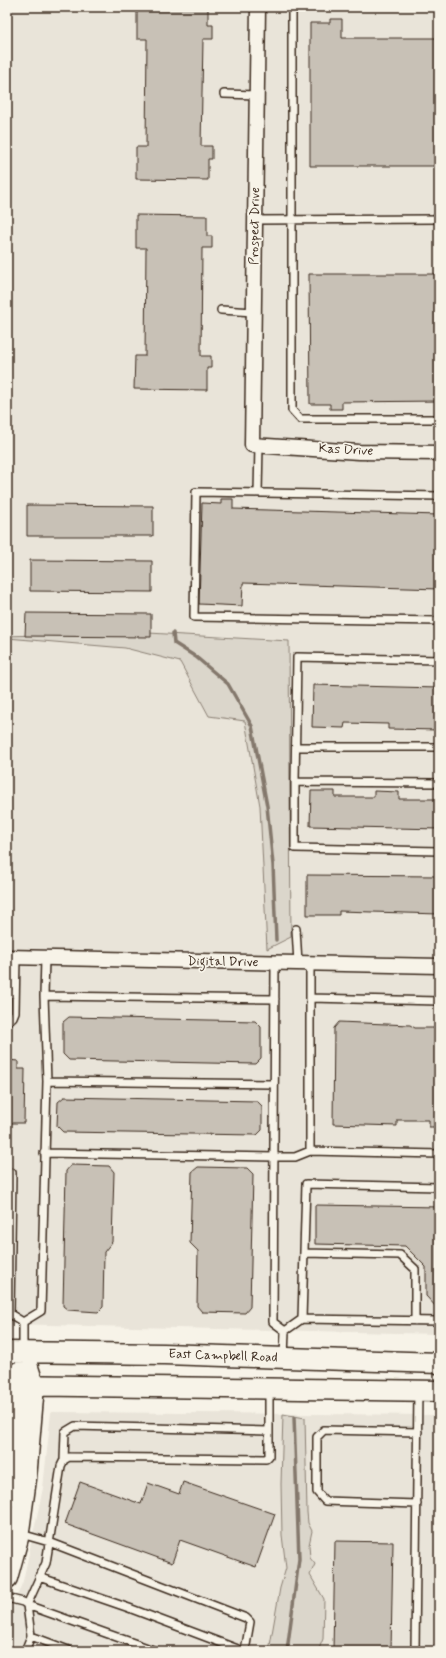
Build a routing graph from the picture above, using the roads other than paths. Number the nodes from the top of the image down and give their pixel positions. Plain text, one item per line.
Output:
1 (258, 7) edge
2 (292, 7) edge
3 (224, 94) dead end
4 (257, 95) junction
5 (439, 219) edge
6 (255, 220) junction
7 (292, 220) junction
8 (221, 310) dead end
9 (254, 312) junction
10 (439, 419) edge
11 (256, 445) junction
12 (439, 453) edge
13 (258, 493) junction
14 (439, 496) edge
15 (439, 621) edge
16 (439, 660) edge
17 (296, 747) junction
18 (439, 747) edge
19 (295, 782) junction
20 (439, 784) edge
21 (439, 851) edge
22 (296, 929) dead end
23 (12, 958) edge
24 (45, 958) junction
25 (275, 963) junction
26 (304, 964) junction
27 (439, 966) edge
28 (7, 993) edge
29 (15, 994) junction
30 (44, 996) junction
31 (310, 998) junction
32 (275, 999) junction
33 (439, 1001) edge
34 (7, 1022) edge
35 (47, 1080) junction
36 (274, 1084) junction
37 (310, 1151) junction
38 (44, 1153) junction
39 (439, 1154) edge
40 (273, 1157) junction
41 (7, 1172) edge
42 (439, 1187) edge
43 (304, 1254) junction
44 (9, 1314) edge
45 (302, 1319) junction
46 (415, 1321) junction
47 (439, 1321) edge
48 (23, 1322) junction
49 (285, 1331) junction
50 (15, 1352) edge
51 (284, 1358) junction
52 (439, 1363) edge
53 (19, 1386) edge
54 (269, 1389) junction
55 (418, 1391) junction
56 (439, 1391) edge
57 (268, 1431) junction
58 (418, 1432) junction
59 (64, 1460) junction
60 (7, 1497) edge
61 (417, 1504) junction
62 (18, 1534) junction
63 (49, 1542) junction
64 (39, 1577) junction
65 (7, 1578) edge
66 (7, 1598) edge
67 (27, 1605) junction
68 (31, 1636) junction
69 (25, 1651) edge
70 (71, 1651) edge
71 (156, 1651) edge
72 (244, 1651) edge
73 (414, 1651) edge

1 - 4 street, Prospect Drive
2 - 7 lane
3 - 4 lane
4 - 6 street, Prospect Drive
5 - 7 lane
6 - 7 lane
6 - 9 street, Prospect Drive
7 - 10 lane
8 - 9 lane
9 - 11 street, Prospect Drive
11 - 12 street, Kas Drive
11 - 13 lane
13 - 14 lane
13 - 15 lane
16 - 17 lane
17 - 18 lane
17 - 19 lane
19 - 20 lane
19 - 21 lane
22 - 26 lane
23 - 24 street, Digital Drive
23 - 29 lane
24 - 25 street, Digital Drive
24 - 30 lane
25 - 26 street, Digital Drive
25 - 32 lane
26 - 27 street, Digital Drive
26 - 31 lane
28 - 29 lane
29 - 34 lane
30 - 32 lane
30 - 35 lane
31 - 33 lane
31 - 37 lane
32 - 36 lane
35 - 36 lane
35 - 38 lane
36 - 40 lane
37 - 39 lane
37 - 40 lane
38 - 40 lane
38 - 48 lane
40 - 49 lane
41 - 44 lane
42 - 43 lane
43 - 45 lane
43 - 46 lane
44 - 48 lane
45 - 46 lane
45 - 49 lane
46 - 47 lane
48 - 50 lane
49 - 51 lane
50 - 51 main road, East Campbell Road
50 - 53 main road
51 - 52 main road, East Campbell Road
53 - 54 main road
53 - 60 main road
53 - 62 main road
54 - 55 main road
54 - 57 lane
55 - 56 main road
55 - 58 lane
57 - 59 lane
57 - 59 lane
58 - 61 lane
58 - 61 lane
59 - 63 lane
61 - 73 lane
62 - 63 lane
62 - 65 main road
63 - 64 lane
63 - 72 lane
64 - 67 lane
64 - 72 lane
66 - 67 lane
67 - 68 lane
67 - 71 lane
68 - 69 lane
68 - 70 lane

